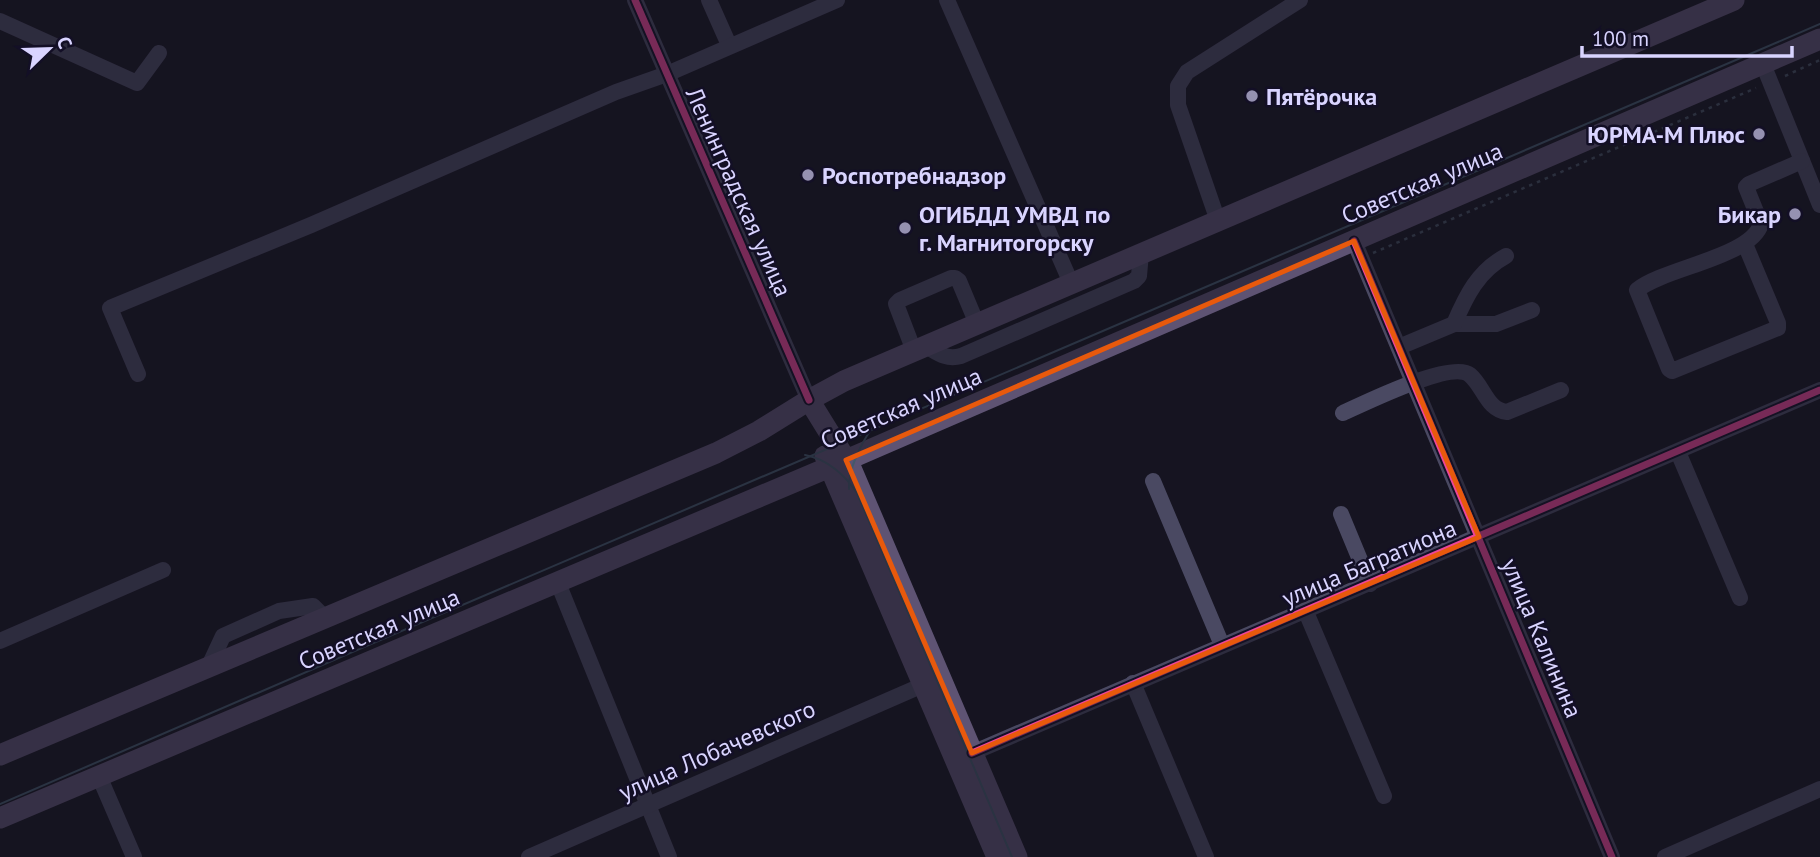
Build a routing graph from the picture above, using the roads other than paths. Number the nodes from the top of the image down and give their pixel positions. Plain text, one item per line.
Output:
1 (635, 0) edge
2 (709, 0) edge
3 (838, 0) edge
4 (947, 0) edge
5 (1300, 0) edge
6 (1734, 0) edge
7 (0, 21) edge
8 (1820, 39) edge
9 (729, 45) junction
10 (159, 52) dead end
11 (1763, 64) junction
12 (667, 74) junction
13 (1802, 161) junction
14 (1820, 205) edge
15 (1219, 221) junction
16 (1354, 241) junction
17 (1745, 244) junction
18 (1141, 253) junction
19 (1506, 256) dead end
20 (1071, 283) junction
21 (1532, 310) dead end
22 (977, 324) junction
23 (1454, 324) junction
24 (1399, 347) junction
25 (920, 348) junction
26 (138, 374) dead end
27 (1414, 383) junction
28 (1560, 390) dead end
29 (1820, 390) edge
30 (809, 400) junction
31 (1343, 413) dead end
32 (1678, 452) junction
33 (837, 464) junction
34 (1153, 481) dead end
35 (1341, 514) dead end
36 (1479, 537) junction
37 (163, 570) dead end
38 (558, 583) junction
39 (1370, 584) junction
40 (1740, 598) dead end
41 (1306, 611) junction
42 (0, 641) edge
43 (1222, 645) junction
44 (1133, 683) junction
45 (923, 685) junction
46 (972, 753) junction
47 (0, 755) edge
48 (99, 776) junction
49 (1820, 789) edge
50 (1384, 796) dead end
51 (647, 807) junction
52 (0, 818) edge
53 (134, 857) edge
54 (529, 857) edge
55 (669, 857) edge
56 (997, 857) edge
57 (1017, 857) edge
58 (1206, 857) edge
59 (1612, 857) edge
60 (1665, 857) edge

1 - 12 street, Ленинградская улица
2 - 9 street
3 - 9 street
4 - 20 street
5 - 15 street
6 - 15 main road, Советская улица
7 - 10 street
8 - 11 main road, Советская улица
9 - 12 street
11 - 13 street
11 - 16 main road, Советская улица
12 - 26 street
12 - 30 street, Ленинградская улица
13 - 14 street
13 - 17 street
15 - 18 main road, Советская улица
16 - 24 street, улица Калинина
16 - 33 main road, Советская улица
17 - 17 street
18 - 20 main road, Советская улица
18 - 25 street
19 - 23 street
20 - 22 main road, Советская улица
21 - 23 street
22 - 25 main road, Советская улица
22 - 25 street
23 - 24 street
24 - 27 street, улица Калинина
25 - 30 main road, Советская улица
27 - 28 street
27 - 31 street
27 - 36 street, улица Калинина
29 - 32 street, улица Багратиона
30 - 33 main road, Ленинградская улица
30 - 47 main road, Советская улица
32 - 36 street, улица Багратиона
32 - 40 street
33 - 38 main road, Советская улица
33 - 45 main road, Ленинградская улица
33 - 46 main road, Ленинградская улица
34 - 43 street
35 - 39 street
36 - 39 street, улица Багратиона
36 - 59 street, улица Калинина
37 - 42 street
38 - 48 main road, Советская улица
38 - 51 street
39 - 41 street, улица Багратиона
41 - 43 street, улица Багратиона
41 - 50 street
43 - 44 street, улица Багратиона
44 - 46 street, улица Багратиона
44 - 58 street
45 - 51 street, улица Лобачевского
45 - 56 main road, Ленинградская улица
46 - 57 main road, Ленинградская улица
48 - 52 main road, Советская улица
48 - 53 street
49 - 60 street
51 - 54 street, улица Лобачевского
51 - 55 street

